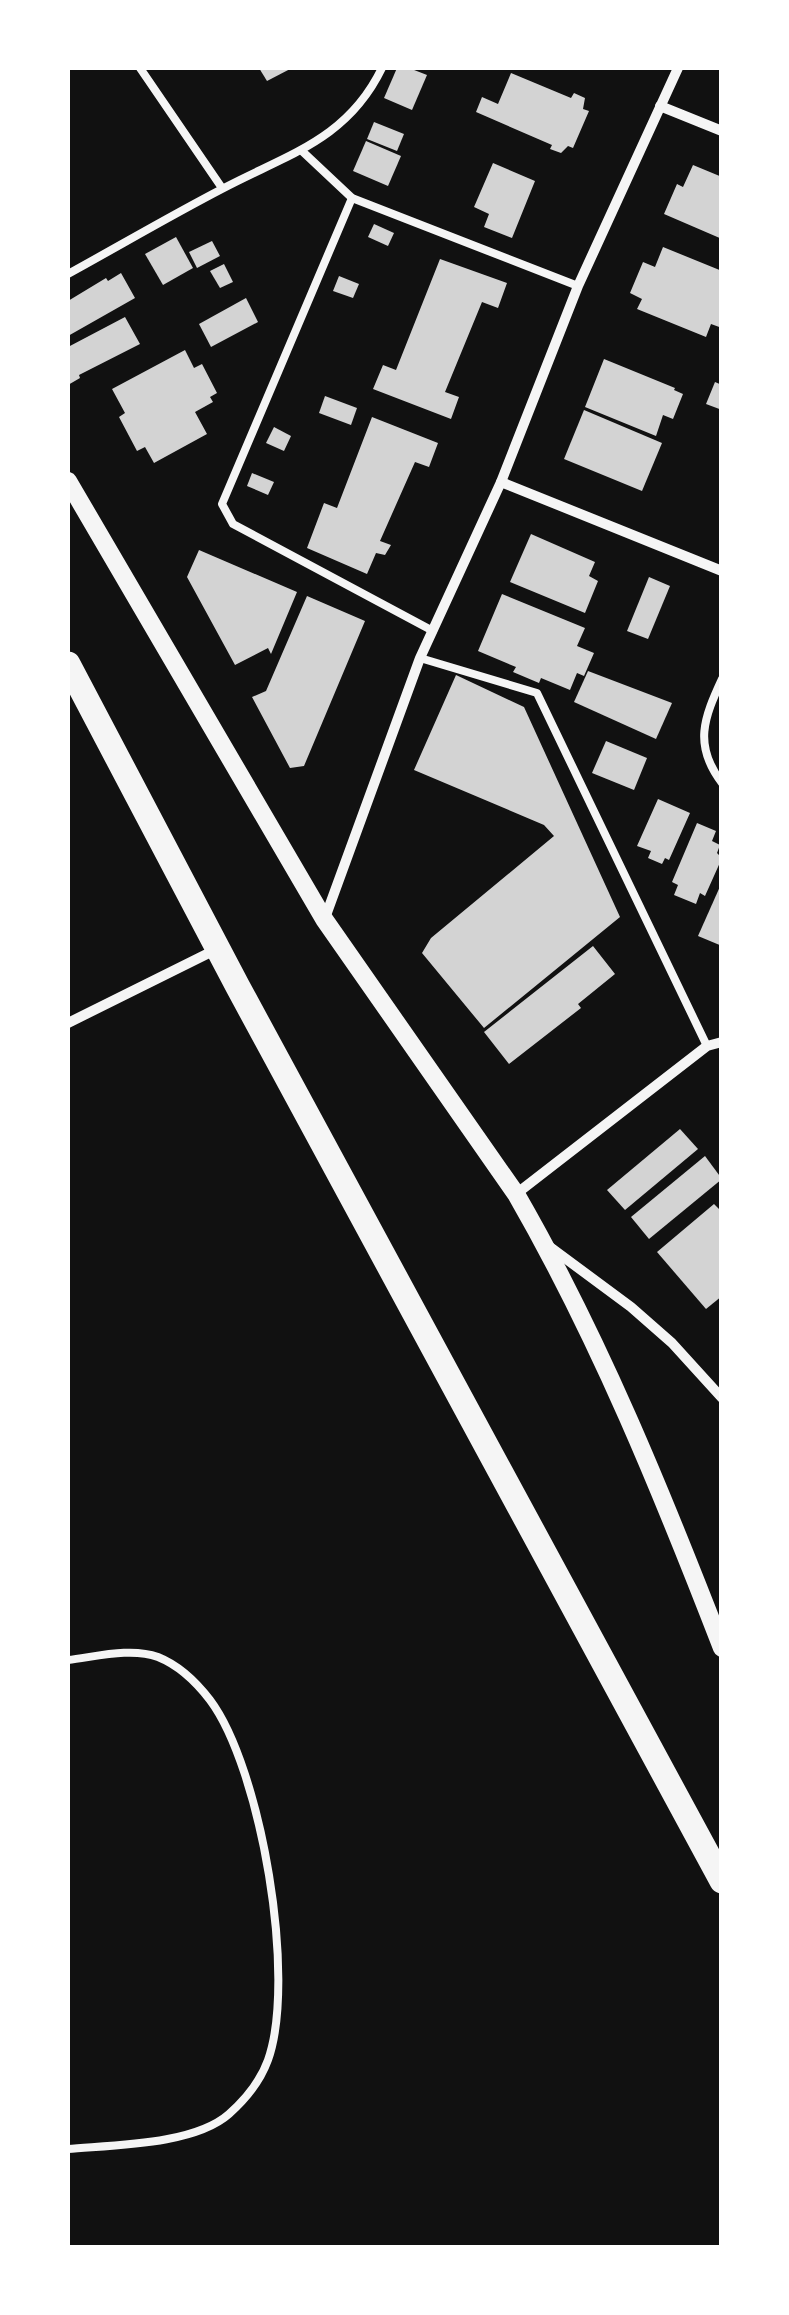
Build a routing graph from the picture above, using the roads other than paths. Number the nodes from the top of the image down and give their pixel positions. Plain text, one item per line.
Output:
1 (140, 68) edge
2 (382, 68) edge
3 (678, 68) edge
4 (660, 106) junction
5 (722, 131) edge
6 (302, 151) junction
7 (222, 188) junction
8 (352, 198) junction
9 (68, 274) edge
10 (578, 286) junction
11 (68, 480) edge
12 (502, 482) junction
13 (722, 571) edge
14 (432, 630) junction
15 (420, 658) junction
16 (68, 664) edge
17 (722, 679) edge
18 (722, 783) edge
19 (324, 919) junction
20 (218, 949) junction
21 (68, 1023) edge
22 (722, 1042) edge
23 (707, 1046) junction
24 (516, 1194) junction
25 (544, 1242) junction
26 (722, 1398) edge
27 (722, 1648) edge
28 (68, 1660) edge
29 (722, 1881) edge
30 (68, 2149) edge

1 - 7 lane
2 - 6 lane
3 - 4 street
4 - 5 street
4 - 10 street
6 - 7 lane
6 - 8 lane
7 - 9 lane
8 - 10 lane
8 - 14 lane
10 - 12 street
11 - 19 street
12 - 13 street
12 - 14 street
14 - 15 street
15 - 19 street
15 - 23 lane
16 - 20 main road
17 - 18 lane
19 - 24 street
20 - 21 street
20 - 29 main road
22 - 23 street
23 - 24 street
24 - 25 street
25 - 26 street
25 - 27 street
28 - 30 lane

